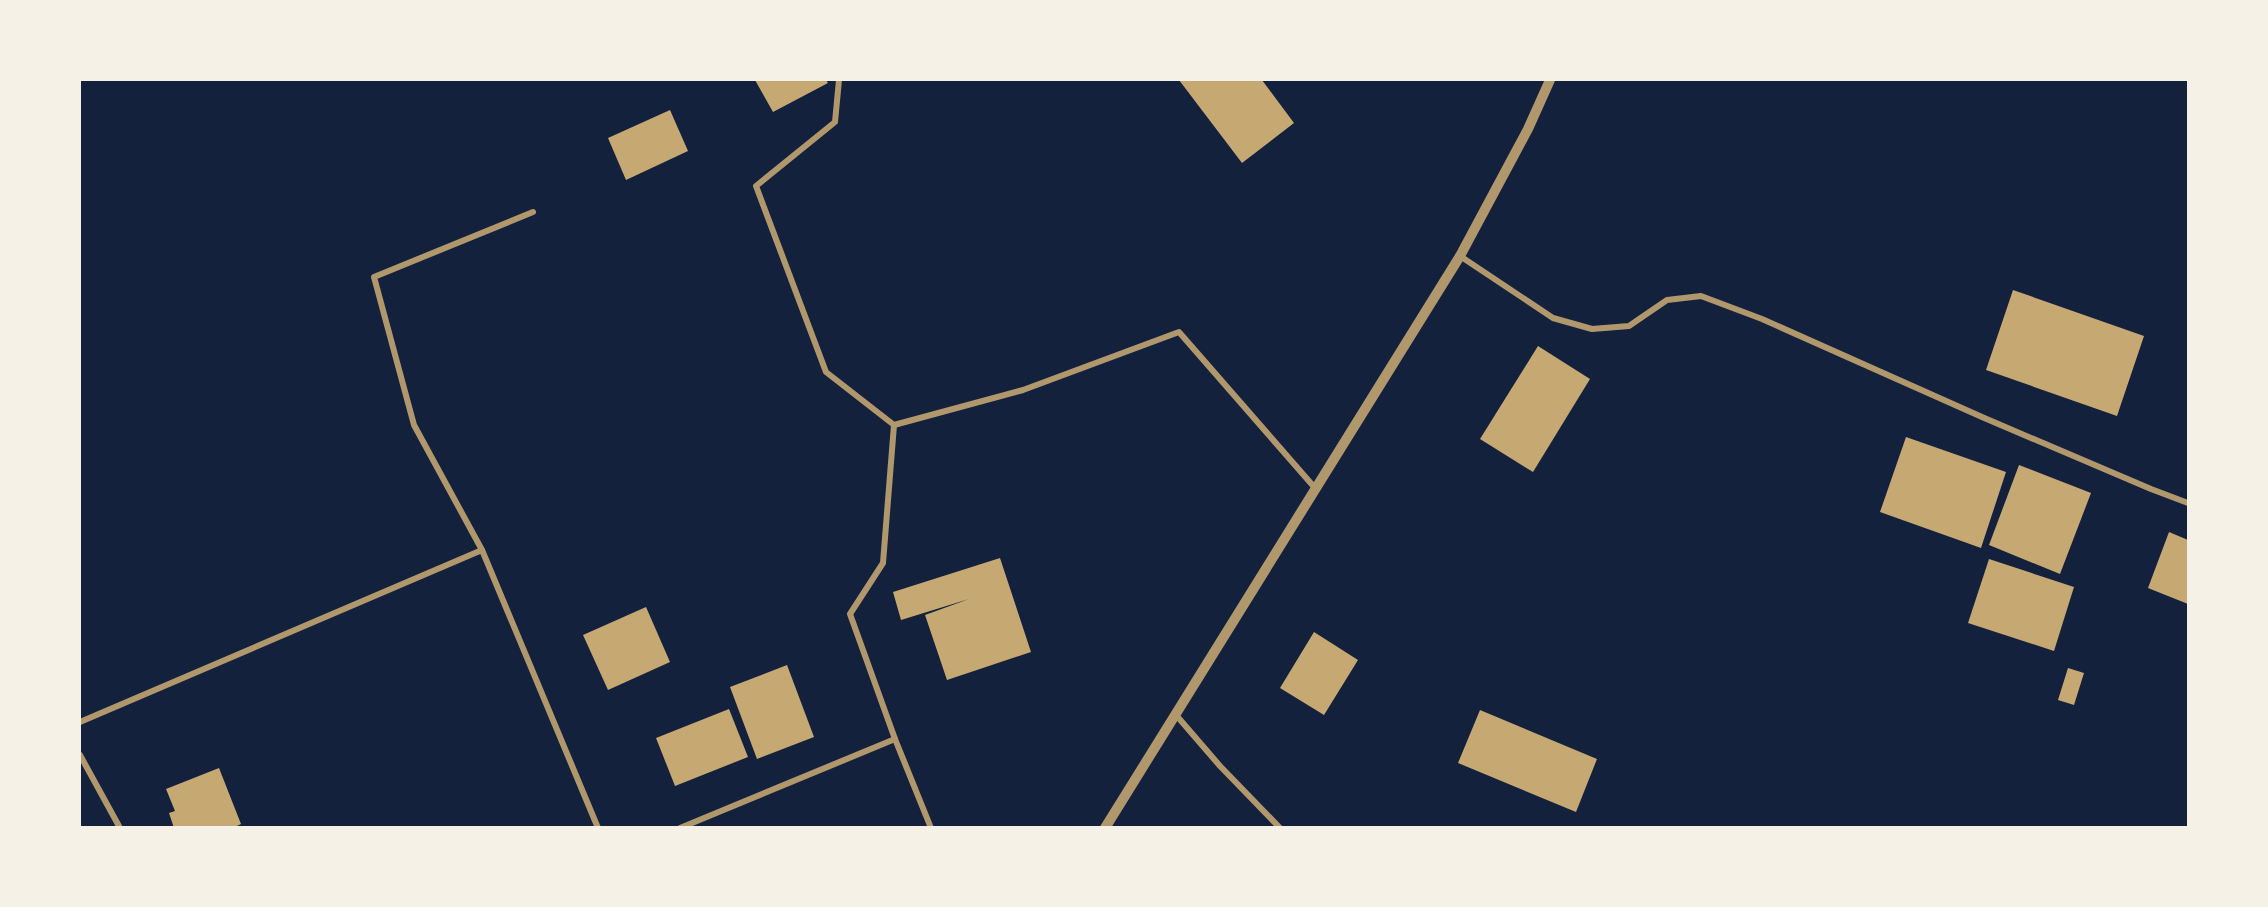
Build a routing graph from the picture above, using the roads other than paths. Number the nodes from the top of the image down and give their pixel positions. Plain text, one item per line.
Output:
1 (839, 80) edge
2 (1550, 80) edge
3 (533, 212) dead end
4 (1460, 256) junction
5 (894, 425) junction
6 (1315, 488) junction
7 (2188, 503) edge
8 (482, 550) junction
9 (1176, 715) junction
10 (80, 722) edge
11 (895, 740) junction
12 (80, 754) edge
13 (120, 828) edge
14 (598, 828) edge
15 (680, 828) edge
16 (931, 828) edge
17 (1106, 828) edge
18 (1280, 828) edge

1 - 5 street
2 - 4 street
3 - 8 street
4 - 6 street
4 - 7 street
5 - 6 street
5 - 11 street
6 - 9 street
8 - 10 street
8 - 14 street
9 - 17 street
9 - 18 street
11 - 15 street
11 - 16 street
12 - 13 street

